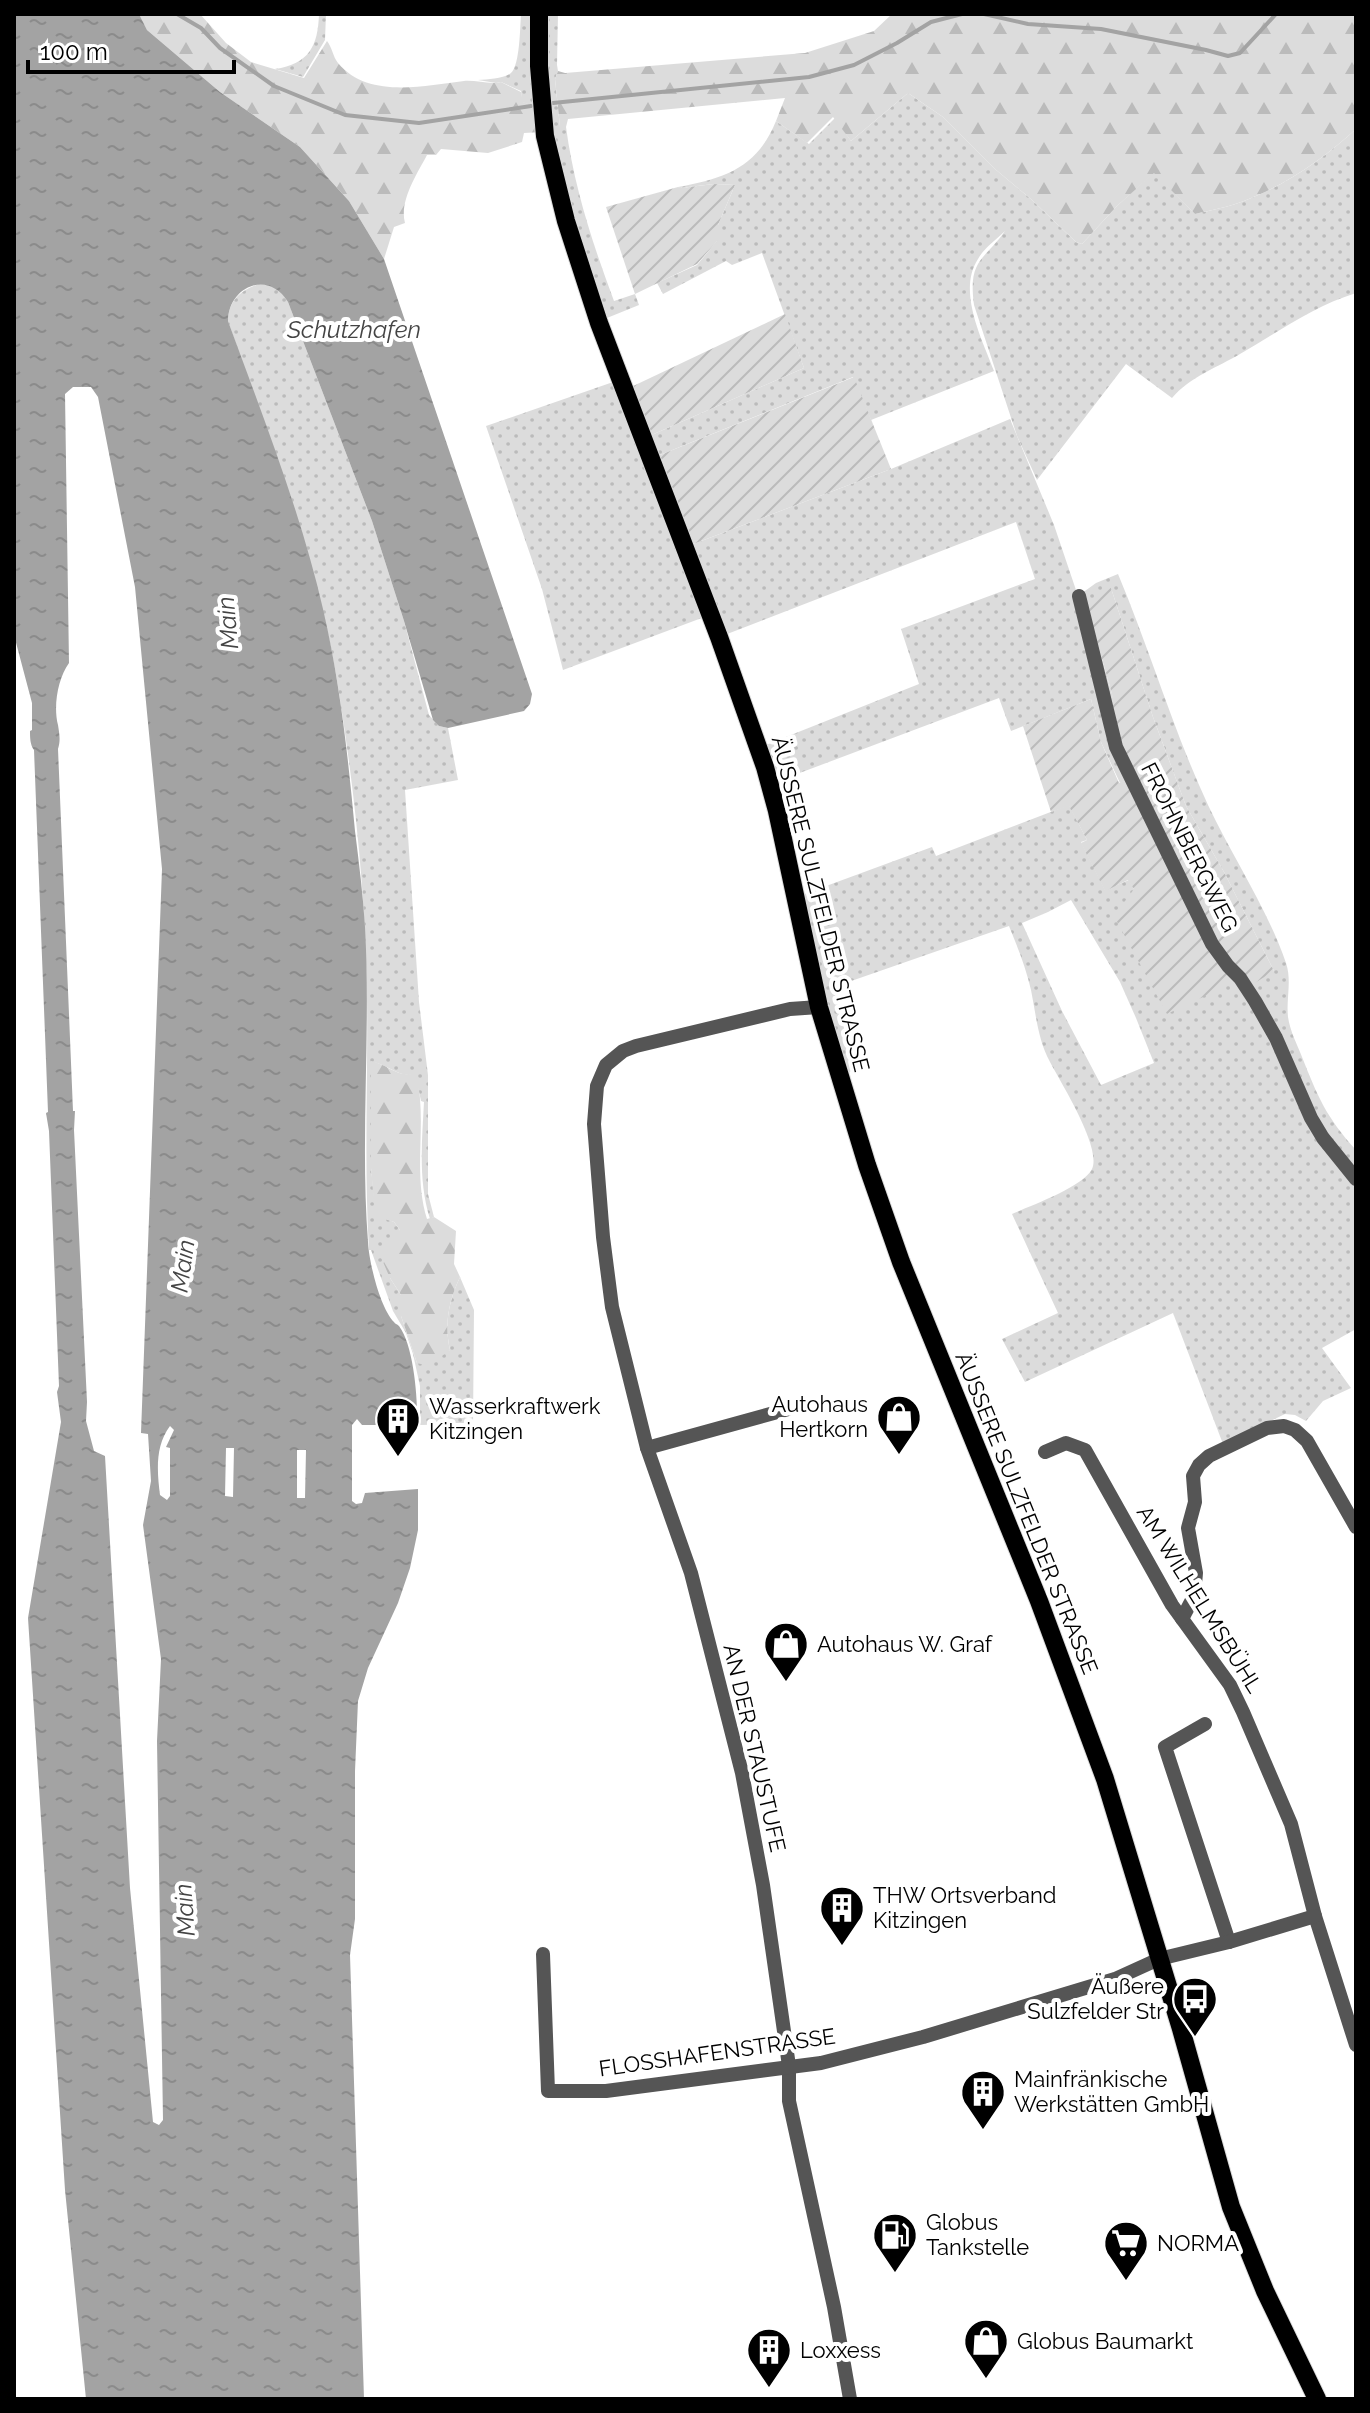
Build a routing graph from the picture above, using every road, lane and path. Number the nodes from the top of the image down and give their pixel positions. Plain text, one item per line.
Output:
1 (539, 14) edge
2 (1079, 596) dead end
3 (819, 1007) junction
4 (1356, 1179) edge
5 (803, 1405) dead end
6 (647, 1448) junction
7 (1045, 1452) dead end
8 (1356, 1527) edge
9 (1182, 1619) junction
10 (1205, 1724) dead end
11 (1315, 1916) junction
12 (1229, 1942) junction
13 (543, 1954) dead end
14 (1159, 1959) junction
15 (1356, 2045) edge
16 (789, 2066) junction
17 (850, 2399) edge
18 (1317, 2399) edge

1 - 3 main road, ÄUSSERE SULZFELDER STRASSE
2 - 4 street, FROHNBERGWEG
3 - 6 street, AN DER STAUSTUFE
3 - 14 main road, ÄUSSERE SULZFELDER STRASSE
5 - 6 street
6 - 16 street, AN DER STAUSTUFE
7 - 9 street, AM WILHELMSBÜHL
8 - 9 street
9 - 11 street, AM WILHELMSBÜHL
10 - 12 street
11 - 12 street, FLOSSHAFENSTRASSE
11 - 15 street, AM WILHELMSBÜHL
12 - 14 street, FLOSSHAFENSTRASSE
13 - 16 street, FLOSSHAFENSTRASSE
14 - 16 street, FLOSSHAFENSTRASSE
14 - 18 main road, ÄUSSERE SULZFELDER STRASSE
16 - 17 street, AN DER STAUSTUFE

